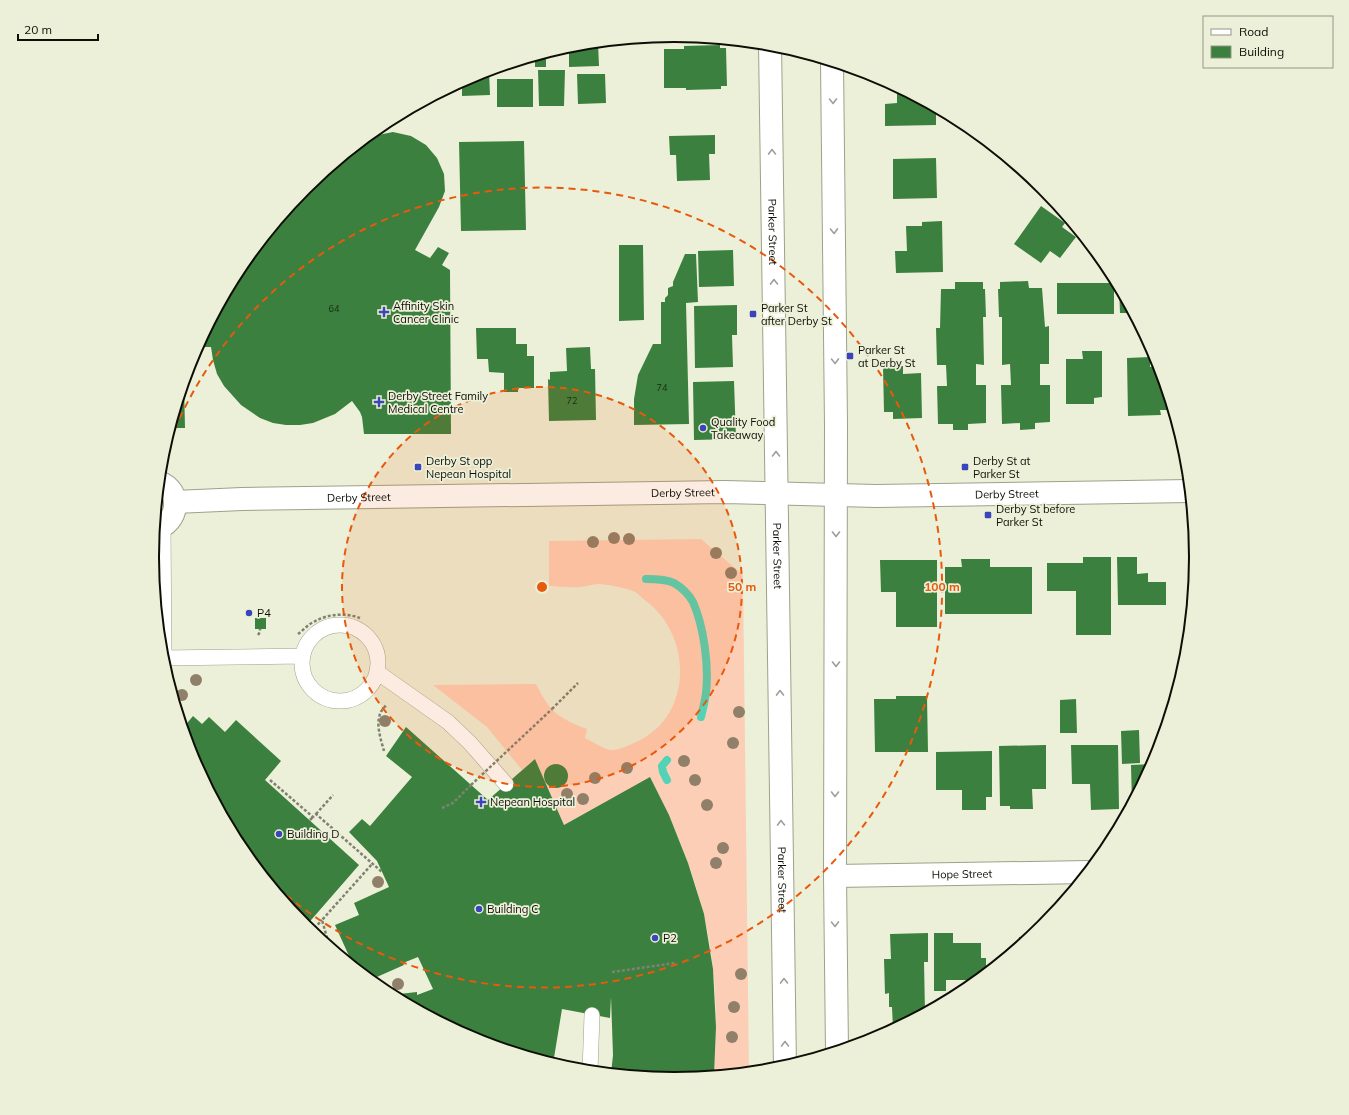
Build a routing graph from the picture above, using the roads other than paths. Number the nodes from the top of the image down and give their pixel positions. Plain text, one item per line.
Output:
1 (770, 51) edge
2 (832, 67) edge
3 (164, 485) edge
4 (1186, 491) edge
5 (777, 493) junction
6 (836, 495) junction
7 (175, 502) junction
8 (160, 526) edge
9 (159, 542) edge
10 (161, 608) edge
11 (303, 656) junction
12 (169, 658) edge
13 (377, 672) junction
14 (506, 784) dead end
15 (1082, 872) edge
16 (835, 876) junction
17 (592, 1015) dead end
18 (837, 1047) edge
19 (785, 1061) edge
20 (590, 1066) edge

5 -> 1 main road, Parker Street
2 -> 6 main road
3 - 7 main road
4 - 6 main road, Derby Street
5 - 6 main road, Derby Street
5 - 7 main road, Derby Street
19 -> 5 main road, Parker Street
6 -> 16 main road
7 - 8 main road
9 - 10 lane
11 - 12 lane
11 - 13 lane
11 - 13 lane
13 - 14 lane
15 - 16 main road, Hope Street
16 -> 18 main road
17 - 20 lane

